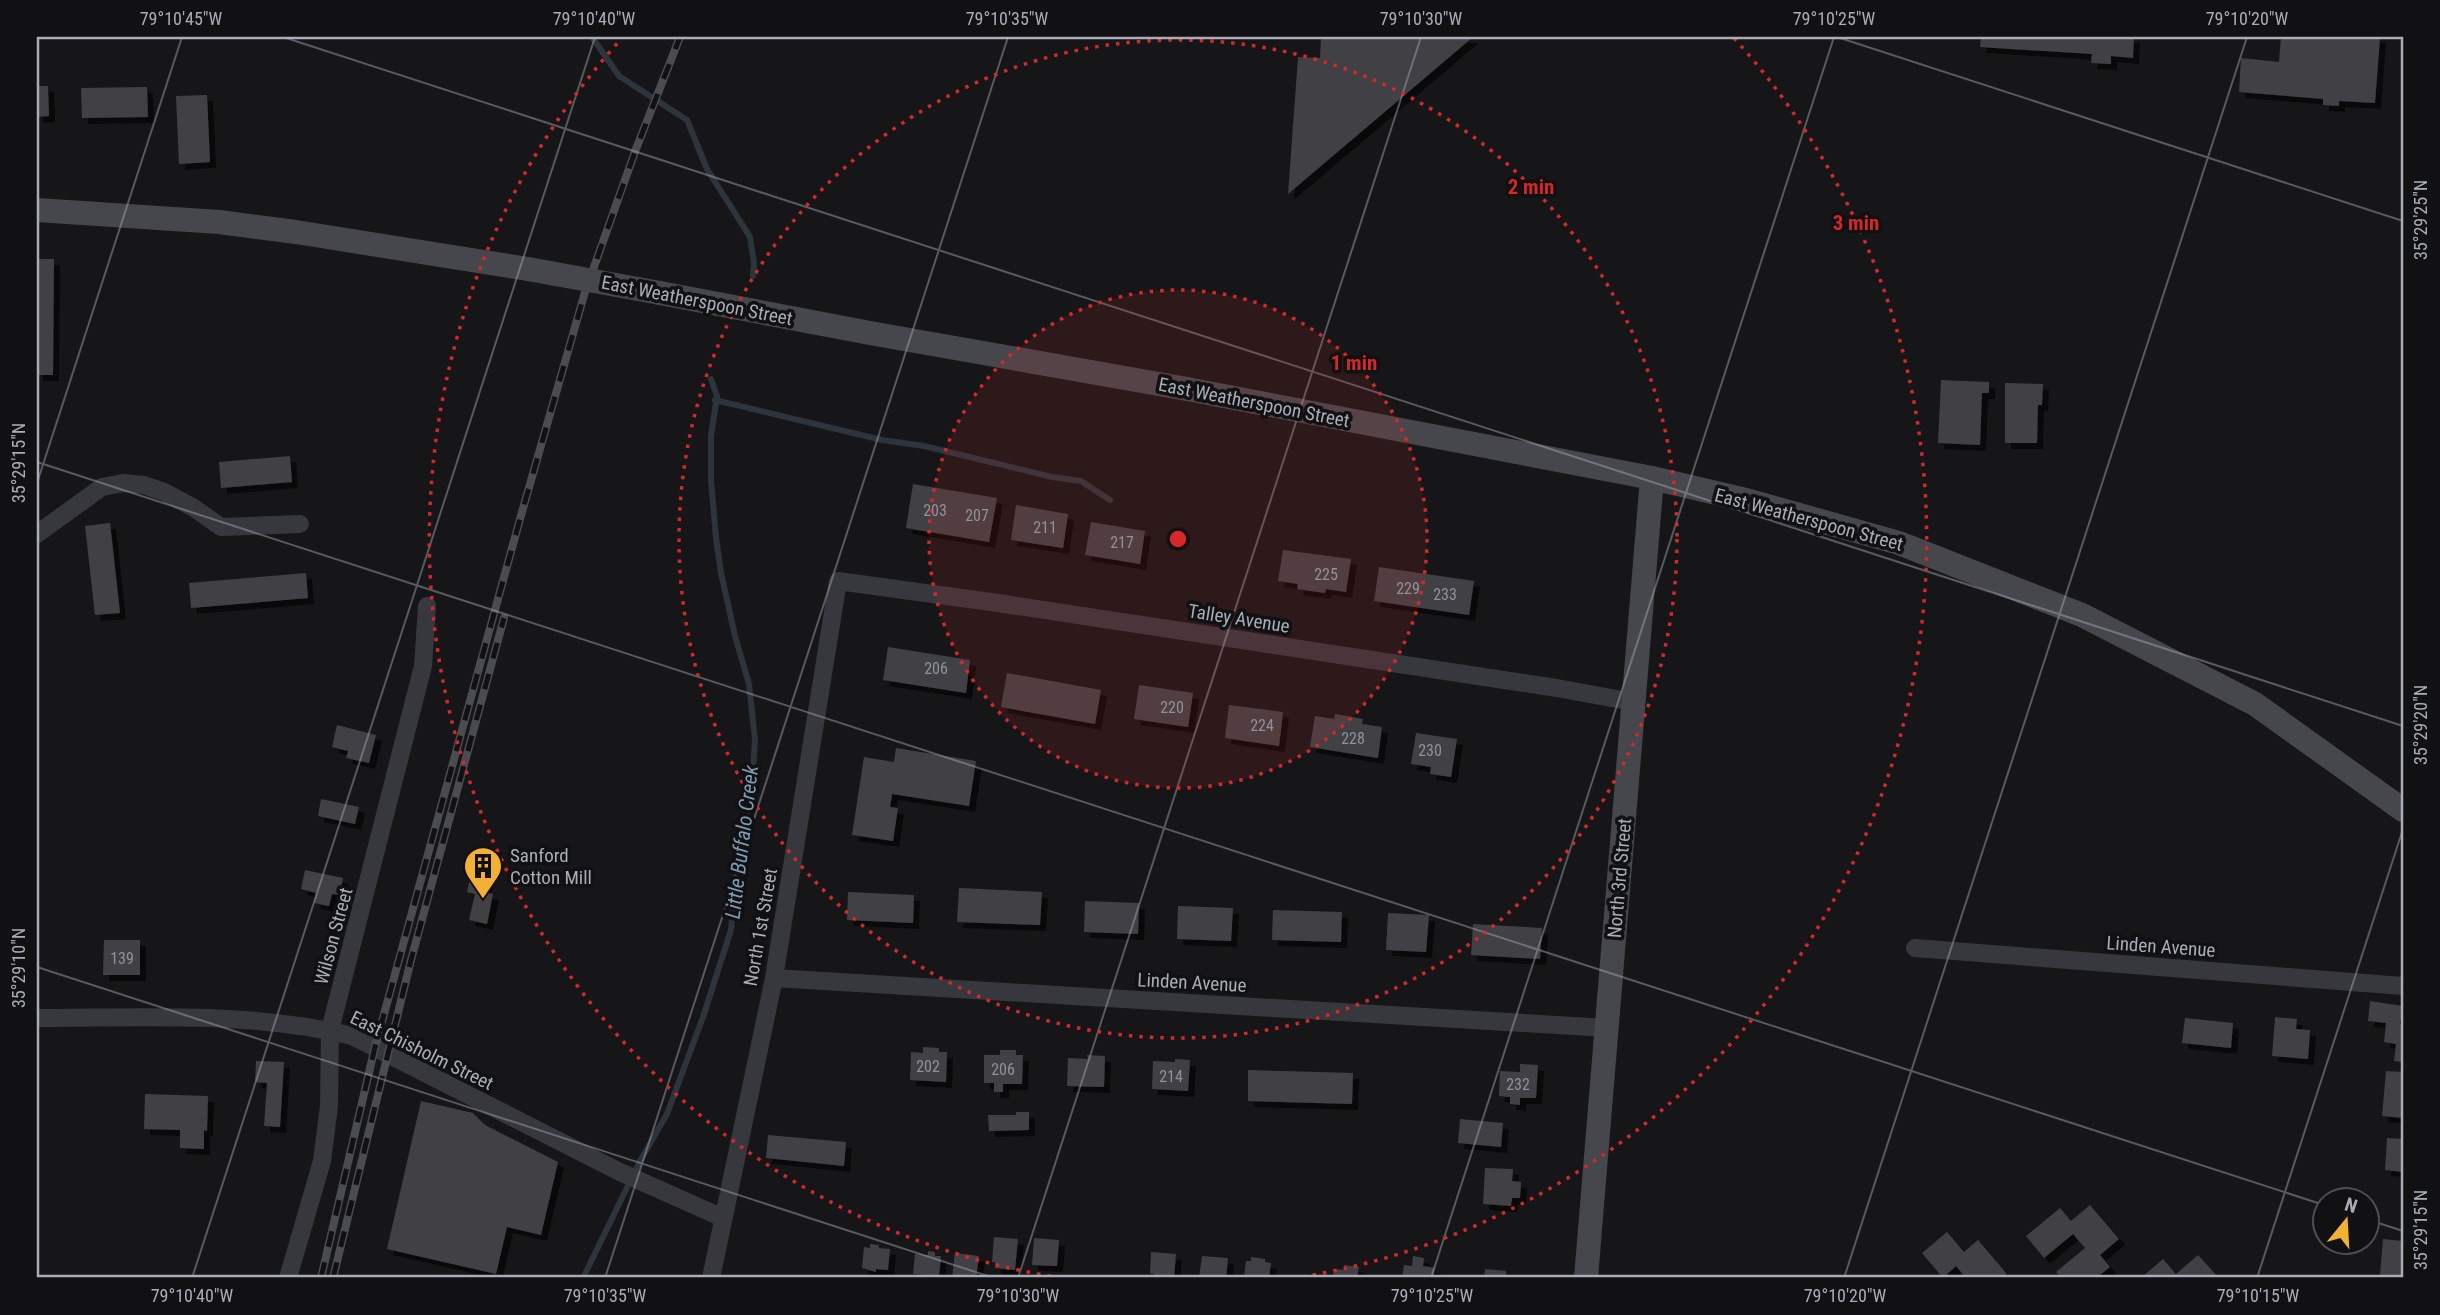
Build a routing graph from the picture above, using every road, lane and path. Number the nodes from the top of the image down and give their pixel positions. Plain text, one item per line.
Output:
1 (37, 209) edge
2 (1652, 478) junction
3 (300, 524) dead end
4 (37, 534) edge
5 (838, 581) joint
6 (427, 606) dead end
7 (1633, 702) junction
8 (2403, 810) edge
9 (1914, 948) dead end
10 (774, 978) junction
11 (2403, 986) edge
12 (37, 1017) edge
13 (1606, 1028) junction
14 (330, 1030) junction
15 (723, 1218) junction
16 (288, 1278) edge
17 (711, 1278) edge
18 (1587, 1278) edge

1 - 2 street, East Weatherspoon Street, bridge
2 - 7 street, North 3rd Street
2 - 8 street, East Weatherspoon Street
3 - 4 street
5 - 7 street, Talley Avenue
5 - 10 street, North 1st Street
6 - 14 street, Wilson Street
7 - 13 street, North 3rd Street
9 - 11 street, Linden Avenue
10 - 13 street, Linden Avenue
10 - 15 street, North 1st Street
12 - 14 street, East Chisholm Street
13 - 18 street, North 3rd Street
14 - 15 street, East Chisholm Street
14 - 16 street, Wilson Street
15 - 17 street, North 1st Street

